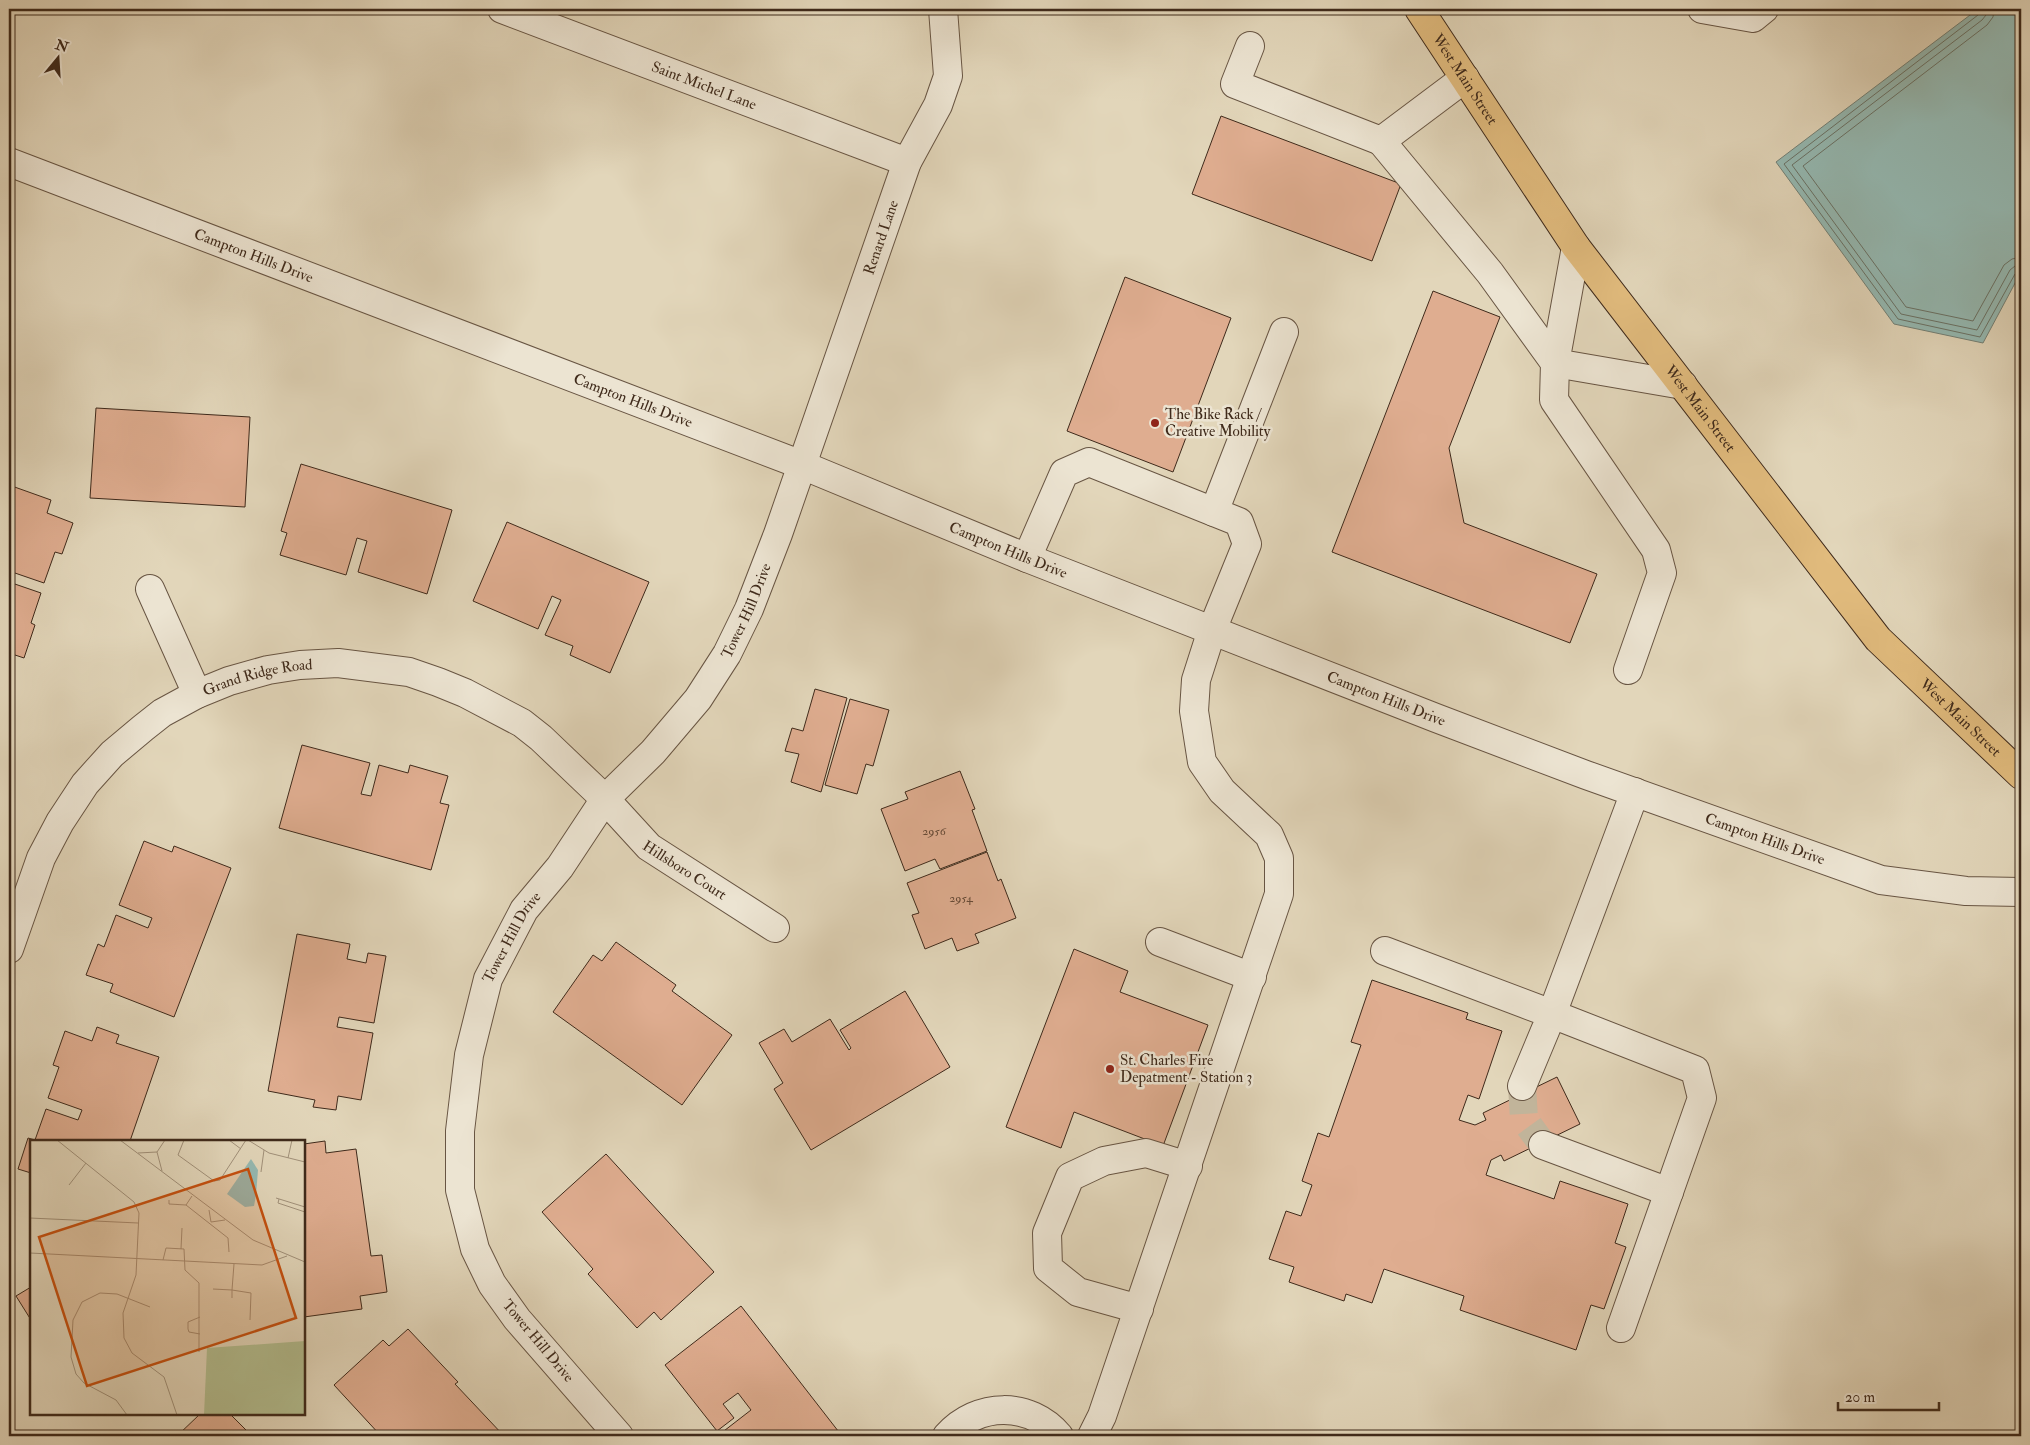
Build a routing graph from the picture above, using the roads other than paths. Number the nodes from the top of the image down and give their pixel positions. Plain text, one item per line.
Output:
1 (502, 9) edge
2 (943, 9) edge
3 (1419, 9) edge
4 (1702, 9) edge
5 (1764, 9) edge
6 (1250, 46) dead end
7 (1465, 78) junction
8 (1381, 141) junction
9 (9, 162) edge
10 (907, 162) junction
11 (1576, 247) junction
12 (1284, 332) dead end
13 (1555, 363) junction
14 (1683, 385) junction
15 (802, 465) junction
16 (1214, 512) junction
17 (1028, 558) junction
18 (150, 589) dead end
19 (1212, 630) junction
20 (1628, 670) dead end
21 (198, 694) junction
22 (2021, 775) edge
23 (1635, 792) junction
24 (605, 799) junction
25 (2021, 892) edge
26 (776, 928) dead end
27 (1160, 942) dead end
28 (9, 948) edge
29 (1385, 951) dead end
30 (1252, 977) junction
31 (1552, 1014) junction
32 (1522, 1086) tunnel mouth
33 (1543, 1145) tunnel mouth
34 (1188, 1166) junction
35 (1669, 1192) junction
36 (1138, 1309) junction
37 (1621, 1328) dead end
38 (619, 1436) edge
39 (947, 1436) edge
40 (1059, 1436) edge
41 (1092, 1436) edge

1 - 10 street, Saint Michel Lane
2 - 10 street, Renard Lane
3 - 7 main road, West Main Street
4 - 5 street
6 - 8 street
7 - 8 street
7 - 11 main road, West Main Street
8 - 13 street
9 - 15 street, Campton Hills Drive
10 - 15 street, Renard Lane
11 - 13 street
11 - 14 main road, West Main Street
12 - 16 street
13 - 14 street
13 - 20 street
14 - 22 main road, West Main Street
15 - 17 street, Campton Hills Drive
15 - 24 street, Tower Hill Drive
16 - 17 street
16 - 19 street
17 - 19 street, Campton Hills Drive
18 - 21 street
19 - 23 street, Campton Hills Drive
19 - 30 street
21 - 24 street, Grand Ridge Road
21 - 28 street, Grand Ridge Road
23 - 25 street, Campton Hills Drive
23 - 31 street
24 - 26 street, Hillsboro Court
24 - 38 street, Tower Hill Drive
27 - 30 street
29 - 31 street
30 - 34 street
31 - 32 street
31 - 35 street
33 - 35 street
34 - 36 street
34 - 36 street
35 - 37 street
36 - 41 street
39 - 40 street

